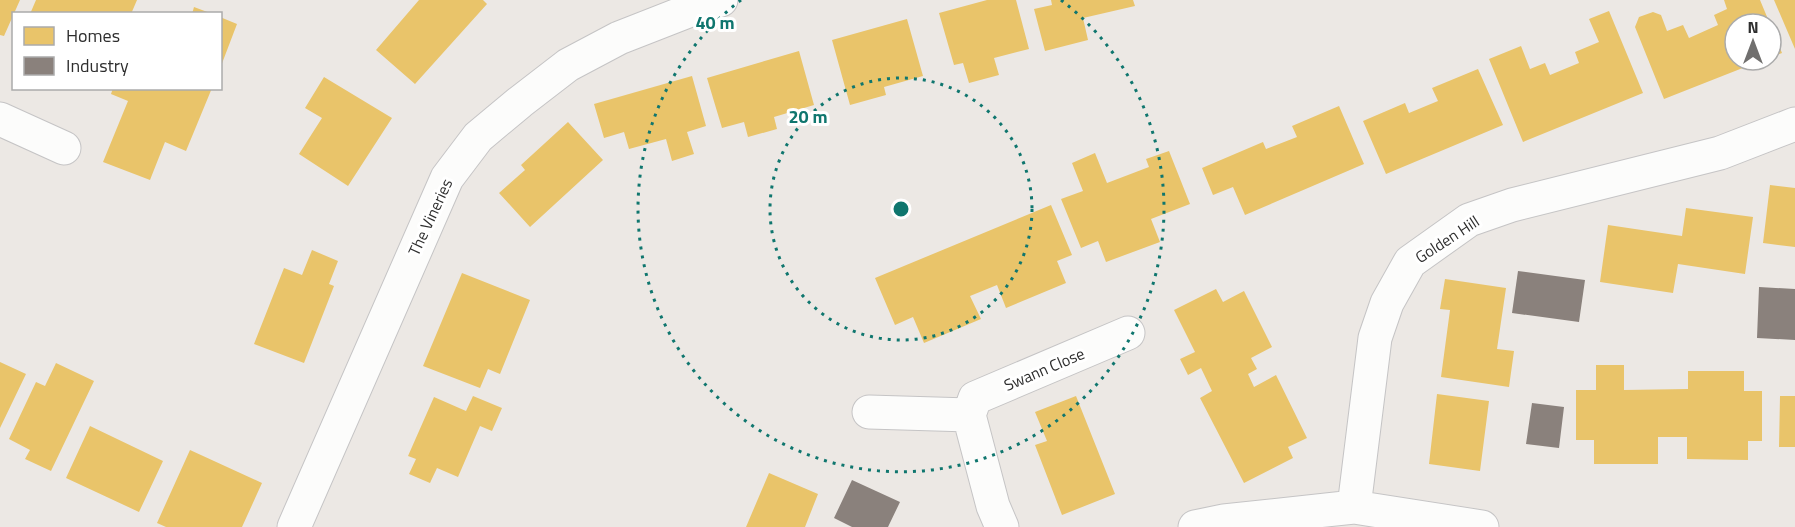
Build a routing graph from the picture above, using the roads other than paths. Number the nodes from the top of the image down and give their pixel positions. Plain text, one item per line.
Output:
1 (721, 0) edge
2 (0, 119) edge
3 (1795, 124) edge
4 (64, 148) dead end
5 (1128, 333) dead end
6 (869, 412) dead end
7 (969, 415) junction
8 (1354, 507) junction
9 (294, 527) edge
10 (1002, 527) edge
11 (1196, 527) edge
12 (1482, 527) edge

1 - 9 street, The Vineries
2 - 4 street
3 - 8 street, Golden Hill
5 - 7 street, Swann Close
6 - 7 street
7 - 10 street
8 - 11 street
8 - 12 street

